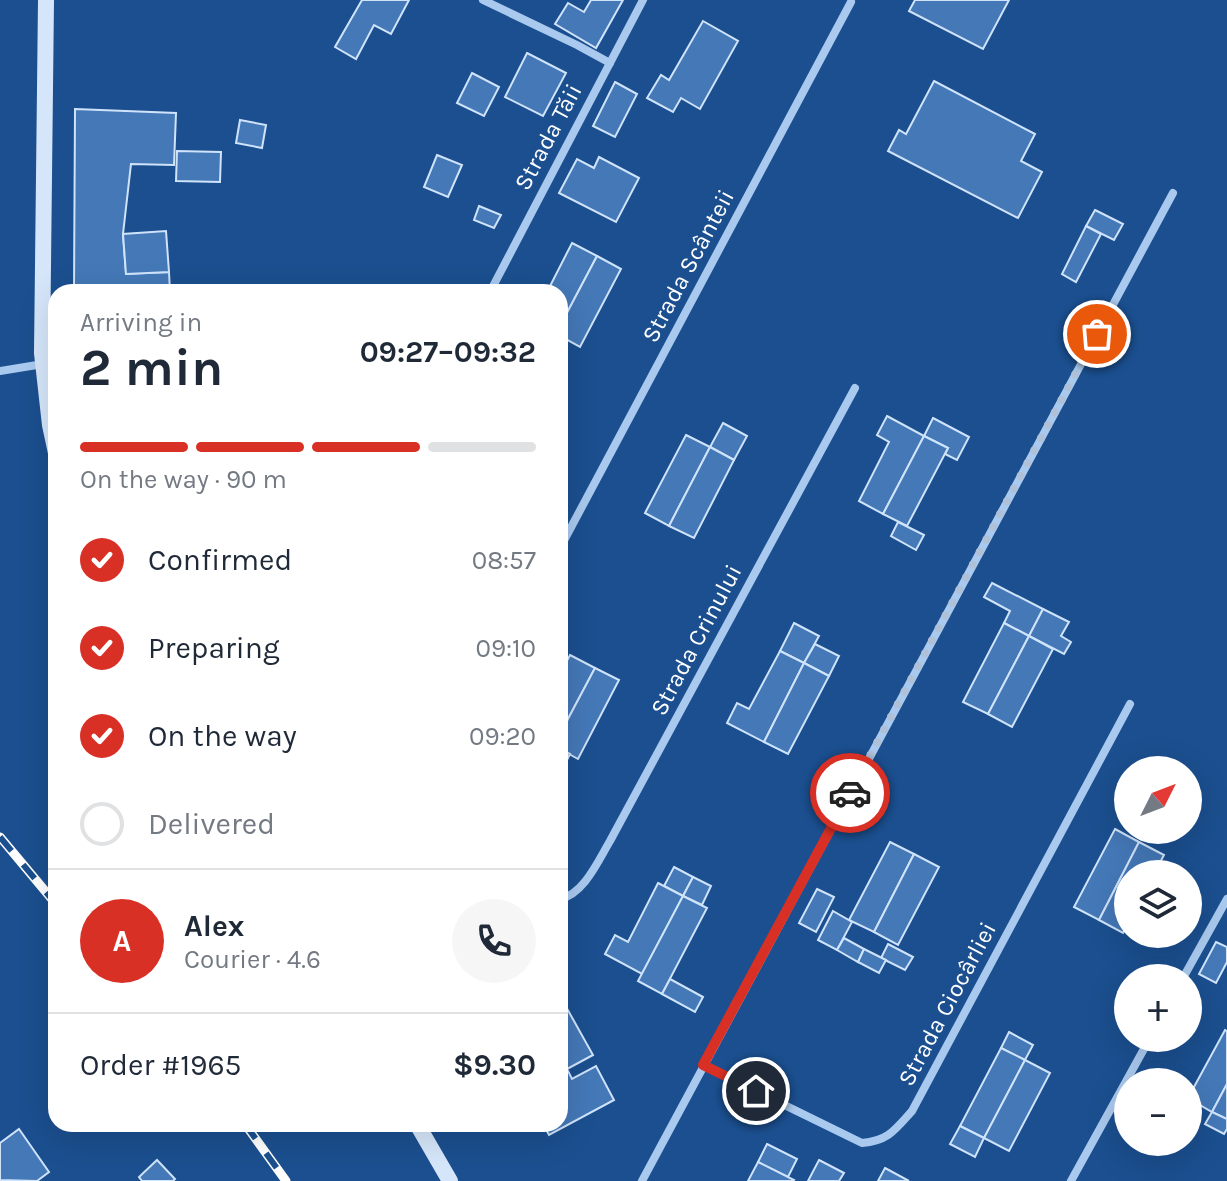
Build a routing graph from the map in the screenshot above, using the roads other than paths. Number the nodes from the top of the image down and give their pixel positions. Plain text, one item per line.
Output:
1 (46, 0) edge
2 (483, 0) edge
3 (643, 0) edge
4 (851, 2) edge
5 (610, 63) junction
6 (1173, 193) dead end
7 (494, 284) edge
8 (43, 364) junction
9 (0, 371) edge
10 (855, 388) dead end
11 (48, 408) edge
12 (568, 533) edge
13 (1130, 704) dead end
14 (568, 897) edge
15 (1227, 899) edge
16 (1191, 964) edge
17 (1142, 1052) edge
18 (703, 1065) junction
19 (422, 1132) edge
20 (450, 1181) edge
21 (642, 1181) edge
22 (1071, 1181) edge

1 - 8 main road
2 - 5 street
3 - 5 street, Strada Tăii
4 - 12 street, Strada Scânteii
5 - 7 street, Strada Tăii
6 - 18 street
8 - 9 street
8 - 11 main road
10 - 14 street, Strada Crinului
13 - 18 street, Strada Ciocârliei
15 - 16 street
17 - 22 street
18 - 21 street
19 - 20 main road

